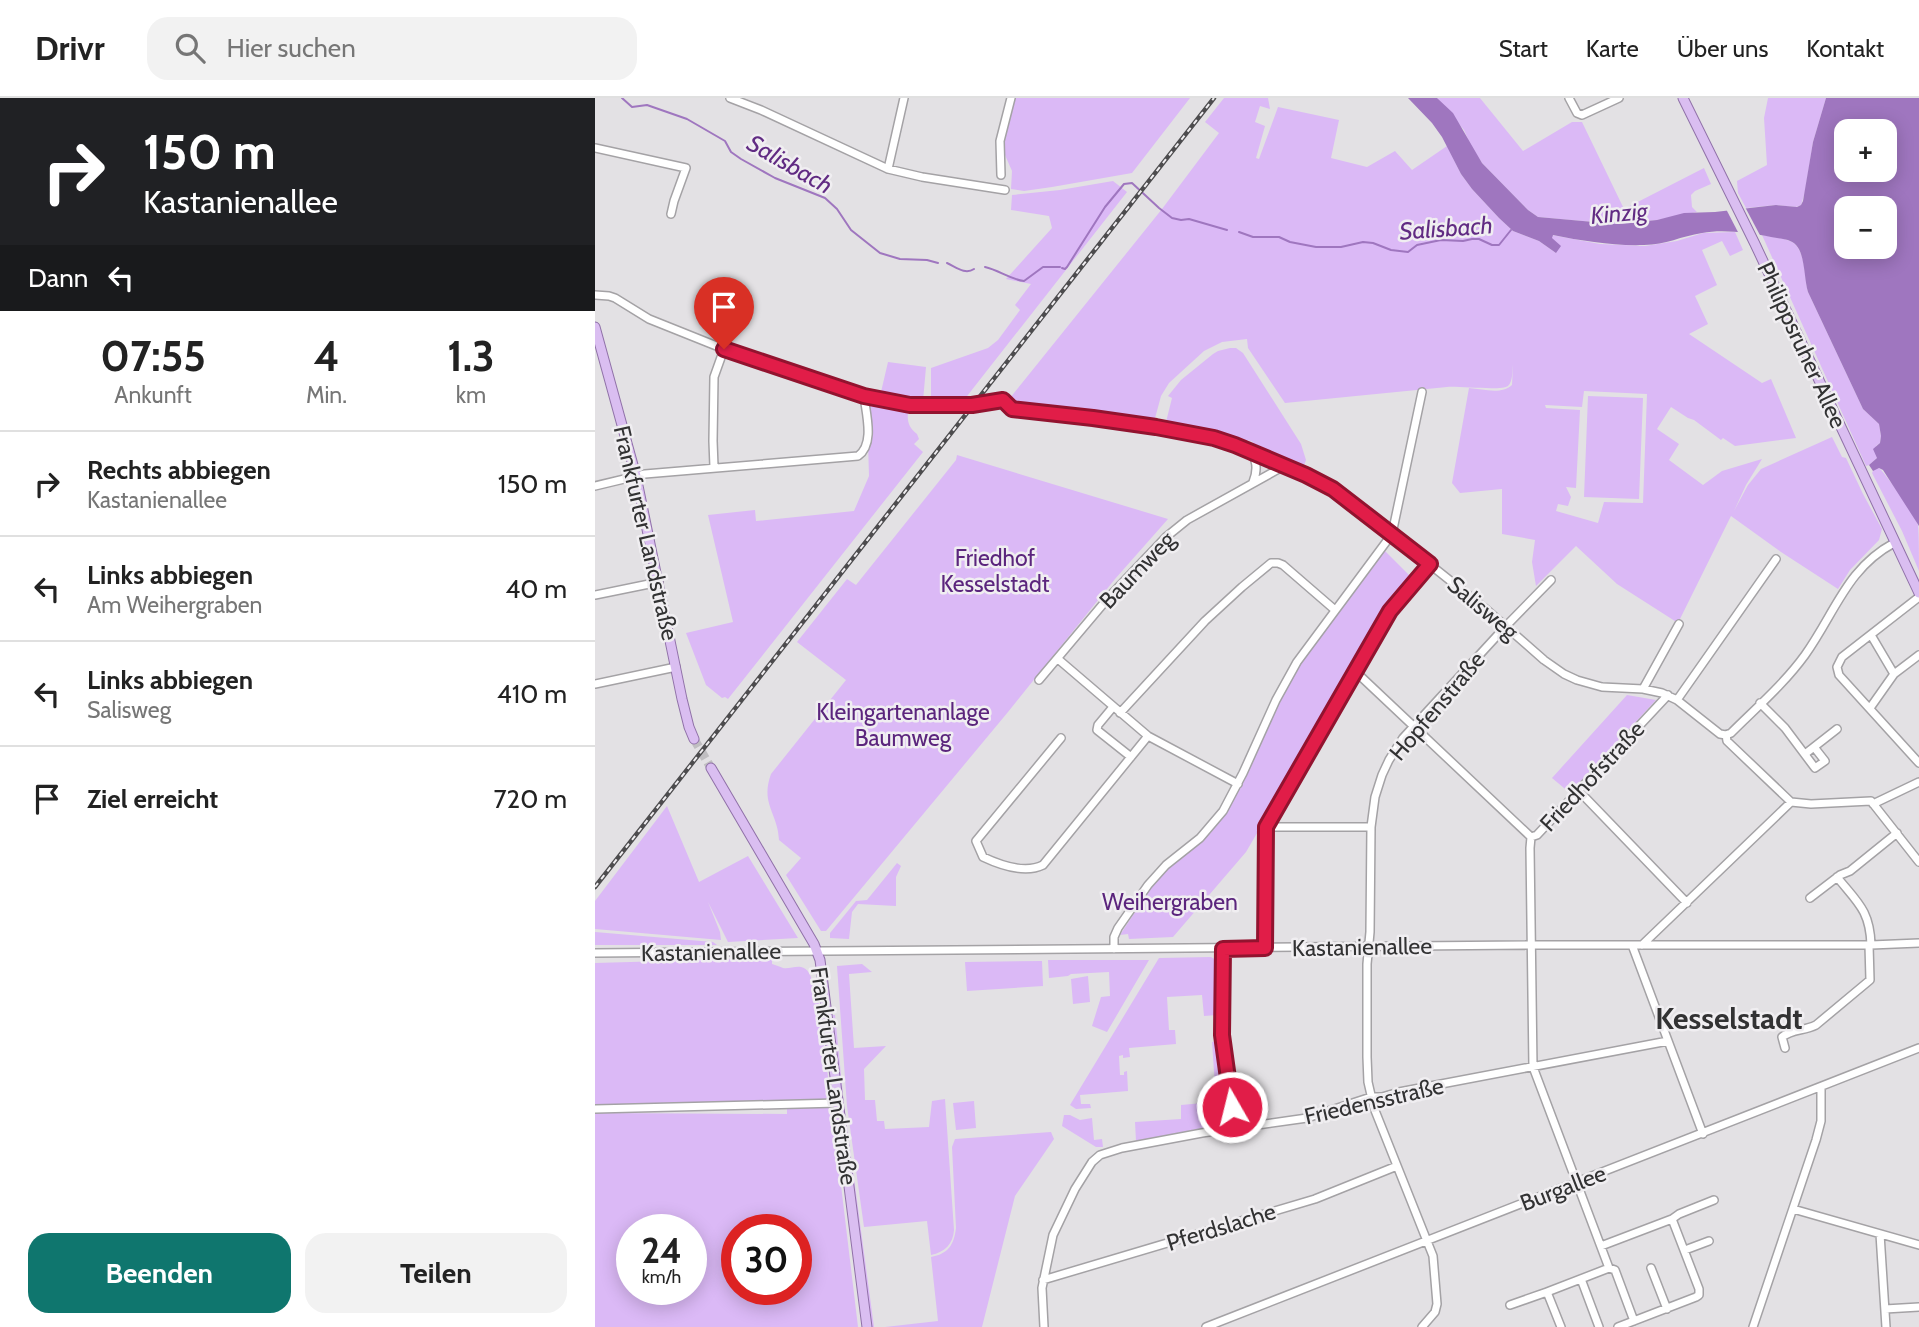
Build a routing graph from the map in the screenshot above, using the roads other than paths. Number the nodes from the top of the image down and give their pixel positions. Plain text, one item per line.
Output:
1 (730, 98) edge
2 (904, 98) edge
3 (1011, 98) edge
4 (1569, 98) edge
5 (1619, 98) edge
6 (1683, 98) edge
7 (595, 148) edge
8 (888, 169) junction
9 (1001, 175) dead end
10 (1005, 190) dead end
11 (671, 214) dead end
12 (595, 295) edge
13 (595, 327) edge
14 (724, 349) junction
15 (1422, 393) dead end
16 (864, 396) junction
17 (1248, 450) junction
18 (1284, 466) junction
19 (714, 467) junction
20 (636, 476) junction
21 (1252, 482) junction
22 (595, 486) edge
23 (1392, 534) junction
24 (1895, 543) junction
25 (1776, 559) dead end
26 (1430, 564) junction
27 (1551, 580) dead end
28 (659, 582) junction
29 (595, 595) edge
30 (1919, 595) edge
31 (1335, 610) junction
32 (1679, 624) dead end
33 (1506, 626) junction
34 (1871, 635) junction
35 (1919, 655) edge
36 (1058, 659) junction
37 (676, 667) junction
38 (1356, 672) junction
39 (1894, 674) junction
40 (1039, 680) dead end
41 (595, 684) edge
42 (1643, 689) junction
43 (1668, 695) junction
44 (1678, 700) junction
45 (1760, 704) junction
46 (1870, 708) junction
47 (1116, 710) junction
48 (1414, 726) junction
49 (1837, 729) dead end
50 (1726, 735) junction
51 (1148, 736) junction
52 (1061, 738) dead end
53 (694, 740) tunnel mouth
54 (1814, 747) junction
55 (1805, 754) junction
56 (1131, 757) junction
57 (1919, 763) edge
58 (711, 768) tunnel mouth
59 (1919, 782) edge
60 (1238, 784) junction
61 (1578, 790) junction
62 (1791, 803) junction
63 (1872, 803) junction
64 (1266, 827) junction
65 (1371, 827) junction
66 (1897, 833) junction
67 (1531, 837) junction
68 (1919, 862) edge
69 (1837, 877) junction
70 (1811, 898) dead end
71 (1687, 903) junction
72 (1919, 943) edge
73 (1532, 945) junction
74 (1632, 945) junction
75 (1642, 945) junction
76 (1870, 945) junction
77 (1369, 947) junction
78 (1265, 948) junction
79 (1114, 949) junction
80 (1223, 949) junction
81 (816, 951) junction
82 (595, 953) edge
83 (1668, 1041) junction
84 (1785, 1048) dead end
85 (1919, 1048) edge
86 (1533, 1067) junction
87 (1821, 1087) junction
88 (1371, 1097) junction
89 (838, 1103) junction
90 (595, 1109) edge
91 (1235, 1128) junction
92 (1703, 1134) junction
93 (1397, 1166) junction
94 (1577, 1182) junction
95 (1714, 1200) dead end
96 (1793, 1209) junction
97 (1672, 1219) junction
98 (1880, 1234) junction
99 (1428, 1241) junction
100 (1709, 1241) dead end
101 (1919, 1245) edge
102 (1601, 1246) junction
103 (1685, 1250) junction
104 (1609, 1268) junction
105 (1651, 1269) dead end
106 (1581, 1279) junction
107 (1043, 1280) junction
108 (1547, 1292) junction
109 (1510, 1305) dead end
110 (1919, 1307) edge
111 (1667, 1309) junction
112 (1885, 1309) junction
113 (1634, 1321) junction
114 (1558, 1326) edge
115 (867, 1327) edge
116 (1044, 1327) edge
117 (1206, 1327) edge
118 (1422, 1327) edge
119 (1599, 1327) edge
120 (1618, 1327) edge
121 (1752, 1327) edge
122 (1886, 1327) edge

1 - 8 street
2 - 8 street
3 - 9 street
4 - 5 street
6 - 24 main road, Philippsruher Allee
7 - 11 street
8 - 10 street
12 - 14 street, Salisweg
13 - 20 main road, Frankfurter Landstraße
14 - 16 street, Salisweg
14 - 19 street
15 - 23 street
16 - 17 street, Salisweg
16 - 19 street
17 - 18 street, Salisweg
17 - 21 street
18 - 21 street, Baumweg
18 - 23 street, Salisweg
19 - 20 street
20 - 22 street
20 - 28 main road, Frankfurter Landstraße
21 - 36 street, Baumweg
23 - 26 street, Salisweg
23 - 31 street
24 - 30 main road, Philippsruher Allee
24 - 45 street
25 - 44 street
26 - 33 street, Salisweg
26 - 38 street
27 - 33 street, Hopfenstraße
28 - 29 street
28 - 37 main road, Frankfurter Landstraße
30 - 34 street
31 - 47 street
31 - 60 street
32 - 42 street
33 - 42 street, Salisweg
33 - 48 street, Hopfenstraße
34 - 39 street
34 - 46 street
35 - 39 street
36 - 40 street, Baumweg
36 - 47 street
37 - 41 street
37 - 53 main road, Frankfurter Landstraße
38 - 48 street
38 - 64 street
39 - 46 street
42 - 43 street, Salisweg
43 - 44 street, Salisweg
43 - 61 street, Friedhofstraße
44 - 50 street, Salisweg
45 - 50 street
45 - 55 street
46 - 57 street
47 - 51 street
47 - 56 street
48 - 65 street, Hopfenstraße
48 - 67 street
49 - 54 street
50 - 62 street, Salisweg
51 - 56 street
51 - 60 street
52 - 56 street
54 - 55 street
54 - 55 street
58 - 81 main road, Frankfurter Landstraße
59 - 63 street
60 - 79 street
61 - 67 street, Friedhofstraße
61 - 71 street
62 - 63 street
62 - 71 street
63 - 66 street
64 - 65 street
64 - 78 street
65 - 77 street, Hopfenstraße
66 - 68 street
66 - 69 street
67 - 73 street, Friedhofstraße
69 - 70 street
69 - 76 street
71 - 75 street
72 - 76 street, Kastanienallee
73 - 74 street, Kastanienallee
73 - 77 street, Kastanienallee
73 - 86 street, Friedhofstraße
74 - 75 street, Kastanienallee
74 - 83 street
75 - 76 street, Kastanienallee
76 - 84 street
77 - 78 street, Kastanienallee
77 - 88 street, Hopfenstraße
78 - 80 street, Kastanienallee
79 - 80 street, Kastanienallee
79 - 81 street, Kastanienallee
80 - 91 street
81 - 82 street, Kastanienallee
81 - 89 main road, Frankfurter Landstraße
83 - 86 street, Friedensstraße
83 - 92 street
85 - 87 street, Burgallee
86 - 88 street, Friedensstraße
86 - 94 street
87 - 92 street, Burgallee
87 - 96 street
88 - 91 street, Friedensstraße
88 - 93 street, Hopfenstraße
89 - 90 street
89 - 115 main road, Frankfurter Landstraße
91 - 107 street, Friedensstraße
92 - 94 street, Burgallee
93 - 99 street, Hopfenstraße
93 - 107 street, Pferdslache
94 - 99 street, Burgallee
94 - 102 street
95 - 97 street
96 - 98 street
96 - 121 street
97 - 102 street
97 - 103 street
98 - 101 street
98 - 112 street
99 - 117 street, Burgallee
99 - 118 street, Hopfenstraße
100 - 103 street
102 - 104 street
103 - 111 street
104 - 106 street
104 - 113 street
105 - 111 street
106 - 108 street
106 - 119 street
107 - 116 street, Friedensstraße
108 - 109 street
108 - 114 street
110 - 112 street
111 - 113 street
112 - 122 street
113 - 120 street

